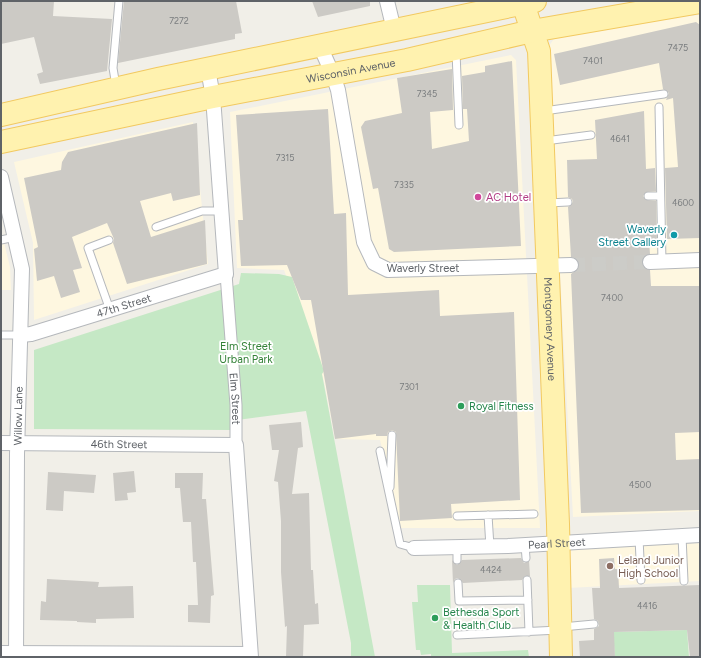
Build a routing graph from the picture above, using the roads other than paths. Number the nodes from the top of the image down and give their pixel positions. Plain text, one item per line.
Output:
1 (110, 1) edge
2 (387, 1) edge
3 (119, 2) edge
4 (527, 2) edge
5 (700, 2) edge
6 (394, 30) junction
7 (532, 30) junction
8 (320, 46) junction
9 (456, 48) junction
10 (208, 69) junction
11 (333, 75) junction
12 (116, 89) junction
13 (664, 94) dead end
14 (213, 97) junction
15 (658, 106) dead end
16 (542, 112) junction
17 (3, 118) edge
18 (459, 126) dead end
19 (591, 135) dead end
20 (543, 141) junction
21 (1, 142) edge
22 (1, 177) edge
23 (648, 196) dead end
24 (660, 196) junction
25 (568, 202) dead end
26 (545, 203) junction
27 (222, 211) junction
28 (156, 227) dead end
29 (8, 238) edge
30 (109, 240) dead end
31 (700, 260) edge
32 (656, 262) joint
33 (571, 265) tunnel mouth
34 (548, 266) junction
35 (226, 274) junction
36 (110, 310) junction
37 (1, 335) edge
38 (21, 335) junction
39 (392, 435) dead end
40 (1, 443) edge
41 (17, 443) junction
42 (236, 444) junction
43 (380, 451) dead end
44 (390, 499) junction
45 (534, 514) dead end
46 (488, 515) junction
47 (457, 516) dead end
48 (700, 535) edge
49 (682, 536) junction
50 (640, 538) junction
51 (558, 542) junction
52 (490, 546) junction
53 (414, 548) joint
54 (527, 580) dead end
55 (641, 580) dead end
56 (684, 581) dead end
57 (458, 583) dead end
58 (528, 600) junction
59 (594, 624) dead end
60 (560, 629) junction
61 (529, 632) junction
62 (457, 636) dead end
63 (1, 653) edge
64 (16, 655) edge
65 (251, 655) edge
66 (561, 657) edge

1 - 3 lane
2 - 6 street
3 - 12 lane
4 - 6 main road
4 - 7 main road, Montgomery Avenue
5 - 7 main road, Wisconsin Avenue
6 - 8 main road
7 - 9 main road, Wisconsin Avenue
7 - 16 main road, Montgomery Avenue
8 - 10 main road
8 - 11 street
9 - 11 main road, Wisconsin Avenue
9 - 18 lane
10 - 12 main road
10 - 14 street, Elm Street
11 - 14 main road, Wisconsin Avenue
11 - 34 street, Waverly Street
12 - 17 main road
13 - 16 lane
14 - 21 main road, Wisconsin Avenue
14 - 27 street, Elm Street
15 - 24 lane
16 - 20 main road, Montgomery Avenue
19 - 20 lane
20 - 26 main road, Montgomery Avenue
22 - 29 street, Willow Lane
23 - 24 lane
24 - 32 lane
25 - 26 lane
26 - 34 main road, Montgomery Avenue
27 - 28 lane
27 - 35 street, Elm Street
29 - 38 street, Willow Lane
30 - 36 lane
31 - 32 street
33 - 34 street, Waverly Street
34 - 51 main road, Montgomery Avenue
35 - 36 street, 47th Street
35 - 42 street, Elm Street
36 - 38 street, 47th Street
37 - 38 lane
38 - 41 street, Willow Lane
39 - 44 lane
40 - 41 street, 46th Street
41 - 42 street, 46th Street
41 - 64 street, Willow Lane
42 - 65 street, Elm Street
43 - 44 lane
44 - 53 lane
45 - 46 lane
46 - 47 lane
46 - 52 lane
48 - 49 street, Pearl Street
49 - 50 street, Pearl Street
49 - 56 lane
50 - 51 street, Pearl Street
50 - 55 lane
51 - 52 street, Pearl Street
51 - 60 main road, Montgomery Avenue
52 - 53 street, Pearl Street
54 - 58 lane
57 - 58 lane
58 - 61 lane
59 - 60 lane
60 - 61 lane
60 - 66 main road, Montgomery Avenue
61 - 62 lane
63 - 64 street
64 - 65 street

